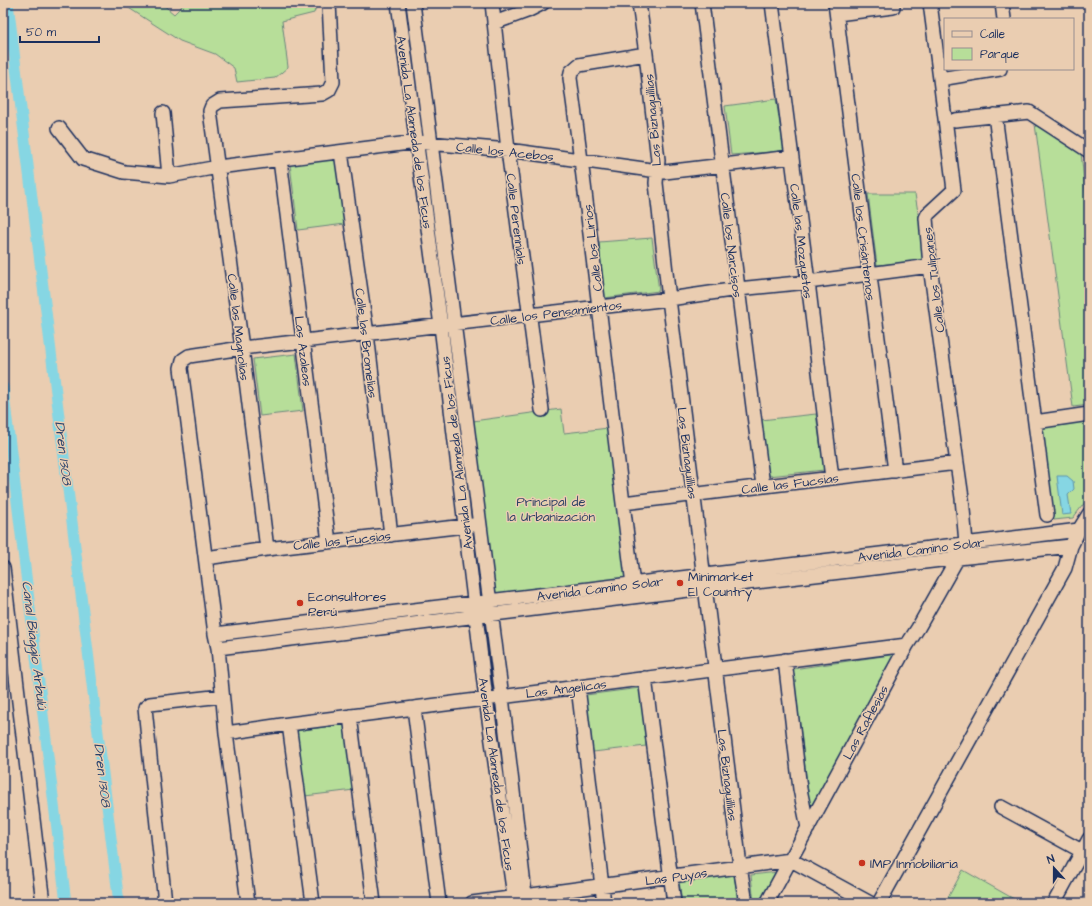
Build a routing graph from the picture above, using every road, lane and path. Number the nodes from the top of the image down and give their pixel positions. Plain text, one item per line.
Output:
1 (329, 3) edge
2 (398, 3) edge
3 (413, 3) edge
4 (492, 3) edge
5 (543, 3) edge
6 (639, 3) edge
7 (702, 3) edge
8 (772, 3) edge
9 (930, 3) edge
10 (1002, 3) edge
11 (893, 7) dead end
12 (836, 9) edge
13 (1004, 18) edge
14 (494, 23) junction
15 (646, 54) junction
16 (993, 70) edge
17 (940, 78) junction
18 (163, 113) dead end
19 (995, 115) junction
20 (955, 120) dead end
21 (59, 128) dead end
22 (417, 142) junction
23 (430, 143) junction
24 (508, 150) junction
25 (1089, 151) edge
26 (341, 152) junction
27 (791, 157) junction
28 (280, 160) junction
29 (581, 160) junction
30 (722, 165) junction
31 (218, 167) junction
32 (657, 171) junction
33 (169, 176) junction
34 (930, 266) junction
35 (869, 274) junction
36 (808, 282) junction
37 (738, 289) junction
38 (669, 299) junction
39 (599, 307) junction
40 (530, 315) junction
41 (447, 325) junction
42 (367, 334) junction
43 (303, 342) junction
44 (242, 348) junction
45 (542, 410) dead end
46 (1089, 414) edge
47 (1034, 422) junction
48 (957, 463) junction
49 (894, 471) junction
50 (832, 478) junction
51 (763, 486) junction
52 (693, 495) junction
53 (624, 503) junction
54 (1089, 514) edge
55 (1046, 515) dead end
56 (479, 525) junction
57 (465, 526) junction
58 (1079, 530) junction
59 (391, 535) junction
60 (329, 542) junction
61 (966, 543) junction
62 (1071, 546) junction
63 (266, 549) junction
64 (206, 558) junction
65 (958, 558) junction
66 (3, 568) edge
67 (705, 582) junction
68 (634, 590) junction
69 (489, 601) junction
70 (474, 603) junction
71 (491, 615) junction
72 (476, 616) junction
73 (215, 634) junction
74 (907, 645) junction
75 (218, 648) junction
76 (785, 660) junction
77 (715, 669) junction
78 (645, 678) junction
79 (578, 687) junction
80 (222, 696) junction
81 (502, 697) junction
82 (486, 698) junction
83 (414, 708) junction
84 (350, 716) junction
85 (289, 724) junction
86 (226, 733) junction
87 (1001, 807) dead end
88 (808, 828) junction
89 (1089, 839) edge
90 (1086, 853) edge
91 (791, 860) junction
92 (740, 866) junction
93 (670, 877) junction
94 (602, 886) junction
95 (520, 900) edge
96 (43, 903) edge
97 (165, 903) edge
98 (248, 903) edge
99 (313, 903) edge
100 (374, 903) edge
101 (439, 903) edge
102 (472, 903) edge
103 (604, 903) edge
104 (674, 903) edge
105 (746, 903) edge
106 (767, 903) edge
107 (870, 903) edge
108 (878, 903) edge
109 (1054, 903) edge

1 - 31 street, Calle las Magnolias
2 - 22 street, Avenida La Alameda de los Ficus
3 - 23 street, Avenida La Alameda de los Ficus
4 - 14 street, Calle Perennials
5 - 14 street
6 - 15 street, Las Biznaguillias
7 - 30 street, Calle los Narcisos
8 - 27 street, Calle las Mozquetas
9 - 17 street, Calle los Tulipanes
10 - 13 street
11 - 12 street
12 - 35 street, Calle los Crisántemos
14 - 24 street, Calle Perennials
15 - 29 street, Calle los Lirios
15 - 32 street, Las Biznaguillias
16 - 17 street
17 - 34 street, Calle los Tulipanes
18 - 33 street
19 - 20 street
19 - 25 street
19 - 47 street
21 - 33 street, Calle los Acebos
22 - 23 street, Calle los Acebos
22 - 26 street, Calle los Acebos
22 - 41 street, Avenida La Alameda de los Ficus
23 - 24 street, Calle los Acebos
23 - 41 street, Avenida La Alameda de los Ficus
24 - 29 street, Calle los Acebos
24 - 40 street, Calle Perennials
26 - 28 street, Calle los Acebos
26 - 42 street, Calle las Bromelias
27 - 30 street, Calle los Acebos
27 - 36 street, Calle las Mozquetas
28 - 31 street, Calle los Acebos
28 - 43 street, Las Azaleas
29 - 32 street, Calle los Acebos
29 - 39 street, Calle los Lirios
30 - 32 street, Calle los Acebos
30 - 37 street, Calle los Narcisos
31 - 33 street, Calle los Acebos
31 - 44 street, Calle las Magnolias
32 - 38 street, Las Biznaguillias
34 - 35 street, Calle los Pensamientos
34 - 48 street, Calle los Tulipanes
35 - 36 street, Calle los Pensamientos
35 - 49 street, Calle los Crisántemos
36 - 37 street, Calle los Pensamientos
36 - 50 street, Calle las Mozquetas
37 - 38 street, Calle los Pensamientos
37 - 51 street, Calle los Narcisos
38 - 39 street, Calle los Pensamientos
38 - 52 street, Las Biznaguillias
39 - 40 street, Calle los Pensamientos
39 - 53 street, Calle los Lirios
40 - 41 street, Calle los Pensamientos
40 - 45 street, Calle Perennials
41 - 42 street, Calle los Pensamientos
41 - 56 street, Avenida La Alameda de los Ficus
41 - 57 street, Avenida La Alameda de los Ficus
42 - 43 street, Calle los Pensamientos
42 - 59 street, Calle las Bromelias
43 - 44 street, Calle los Pensamientos
43 - 60 street, Las Azaleas
44 - 63 street, Calle las Magnolias
44 - 64 street, Calle los Pensamientos
46 - 47 street
47 - 55 street
48 - 49 street, Calle las Fucsias
48 - 61 street, Calle los Tulipanes
49 - 50 street, Calle las Fucsias
50 - 51 street, Calle las Fucsias
51 - 52 street, Calle las Fucsias
52 - 53 street, Calle las Fucsias
52 - 67 street, Las Biznaguillias
53 - 68 street, Calle los Lirios
54 - 58 street
56 - 57 street, Calle las Fucsias
56 - 69 street, Avenida La Alameda de los Ficus
57 - 59 street, Calle las Fucsias
57 - 70 street, Avenida La Alameda de los Ficus
58 - 61 street, Avenida Camino Solar
58 - 62 street
59 - 60 street, Calle las Fucsias
60 - 63 street, Calle las Fucsias
61 - 65 street, Las Raflesias
61 - 67 street, Avenida Camino Solar
62 - 65 street, Avenida Camino Solar
62 - 108 street
63 - 64 street, Calle las Fucsias
64 - 73 street
65 - 67 street, Avenida Camino Solar
65 - 74 street, Las Raflesias
66 - 96 street
67 - 68 street, Avenida Camino Solar
67 - 77 street, Las Biznaguillias
68 - 69 street, Avenida Camino Solar
68 - 71 street, Avenida Camino Solar
69 - 70 street, Avenida Camino Solar
69 - 71 street, Avenida La Alameda de los Ficus
70 - 72 street, Avenida La Alameda de los Ficus
70 - 73 street, Avenida Camino Solar
71 - 72 street, Avenida Camino Solar
71 - 81 street, Avenida La Alameda de los Ficus
72 - 75 street, Avenida Camino Solar
72 - 82 street, Avenida La Alameda de los Ficus
73 - 75 street
74 - 76 street, Las Angelicas
74 - 88 street, Las Raflesias
75 - 80 street
76 - 77 street, Las Angelicas
76 - 88 street
77 - 78 street, Las Angelicas
77 - 92 street, Las Biznaguillias
78 - 79 street, Las Angelicas
78 - 93 street
79 - 81 street, Las Angelicas
79 - 94 street
80 - 86 street
80 - 97 street
81 - 82 street, Las Angelicas
81 - 95 street, Avenida La Alameda de los Ficus
82 - 83 street, Las Angelicas
82 - 95 street, Avenida La Alameda de los Ficus
83 - 84 street, Las Angelicas
83 - 101 street
84 - 85 street, Las Angelicas
84 - 100 street
85 - 86 street, Las Angelicas
85 - 99 street
86 - 98 street
87 - 90 street
88 - 91 street, Las Raflesias
89 - 90 street
90 - 109 street
91 - 92 street, Las Puyas
91 - 106 street, Las Raflesias
91 - 107 street
92 - 93 street, Las Puyas
92 - 105 street, Las Biznaguillias
93 - 94 street, Las Puyas
93 - 104 street
94 - 95 street, Las Puyas
94 - 103 street
95 - 102 street, Las Puyas

